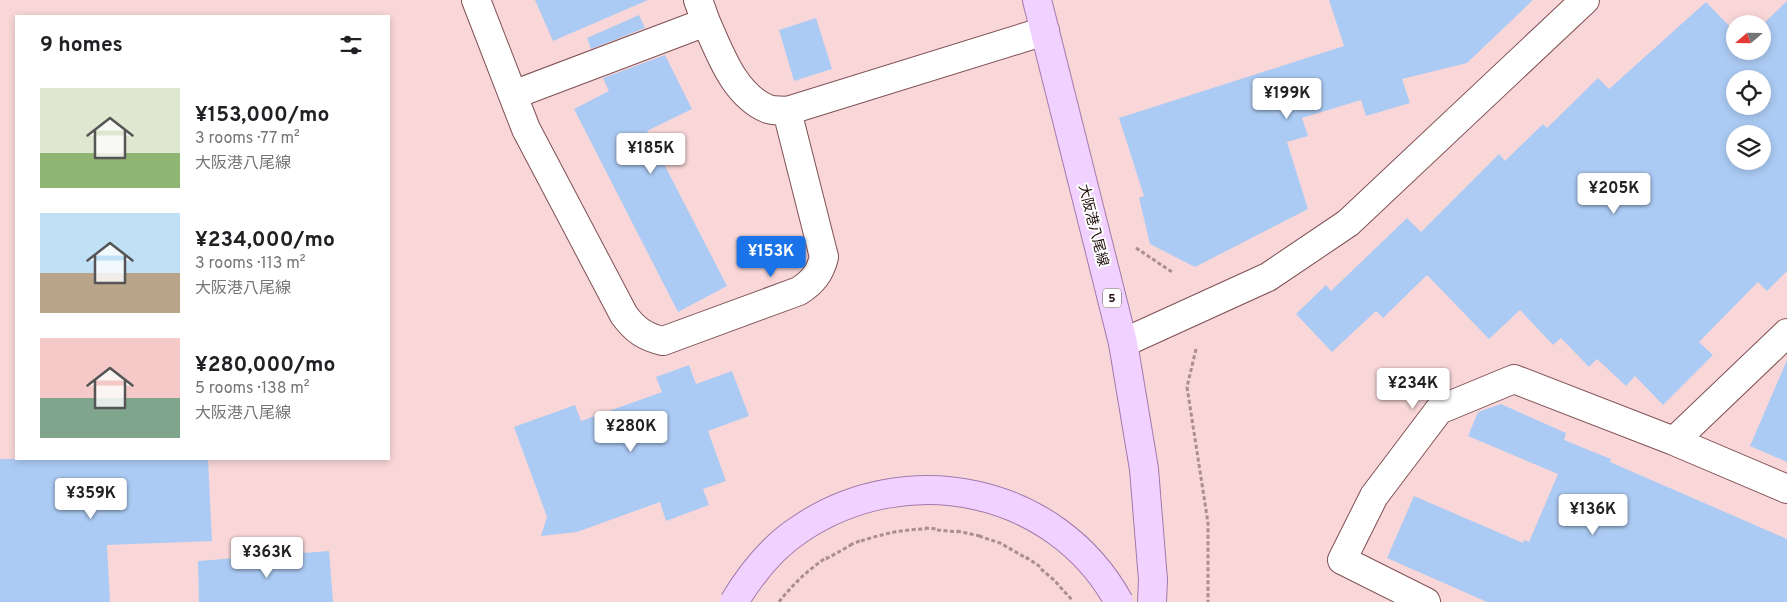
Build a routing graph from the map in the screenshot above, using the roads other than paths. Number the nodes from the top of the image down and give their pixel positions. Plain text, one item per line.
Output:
1 (476, 0) edge
2 (1037, 0) edge
3 (1574, 4) edge
4 (702, 11) edge
5 (1045, 31) junction
6 (513, 96) junction
7 (787, 111) junction
8 (1787, 333) edge
9 (1123, 343) junction
10 (1674, 441) junction
11 (1787, 489) edge
12 (736, 602) edge
13 (1118, 602) edge
14 (1152, 602) edge
15 (1426, 602) edge

1 - 6 street
2 - 5 main road, 大阪港八尾線 / 5
3 - 9 street
4 - 6 street
4 - 7 street
5 - 7 street
5 - 9 main road, 大阪港八尾線 / 5
6 - 7 street
8 - 10 street
9 - 14 main road, 大阪港八尾線 / 5
10 - 11 street
10 - 15 street
12 - 13 main road, bridge

